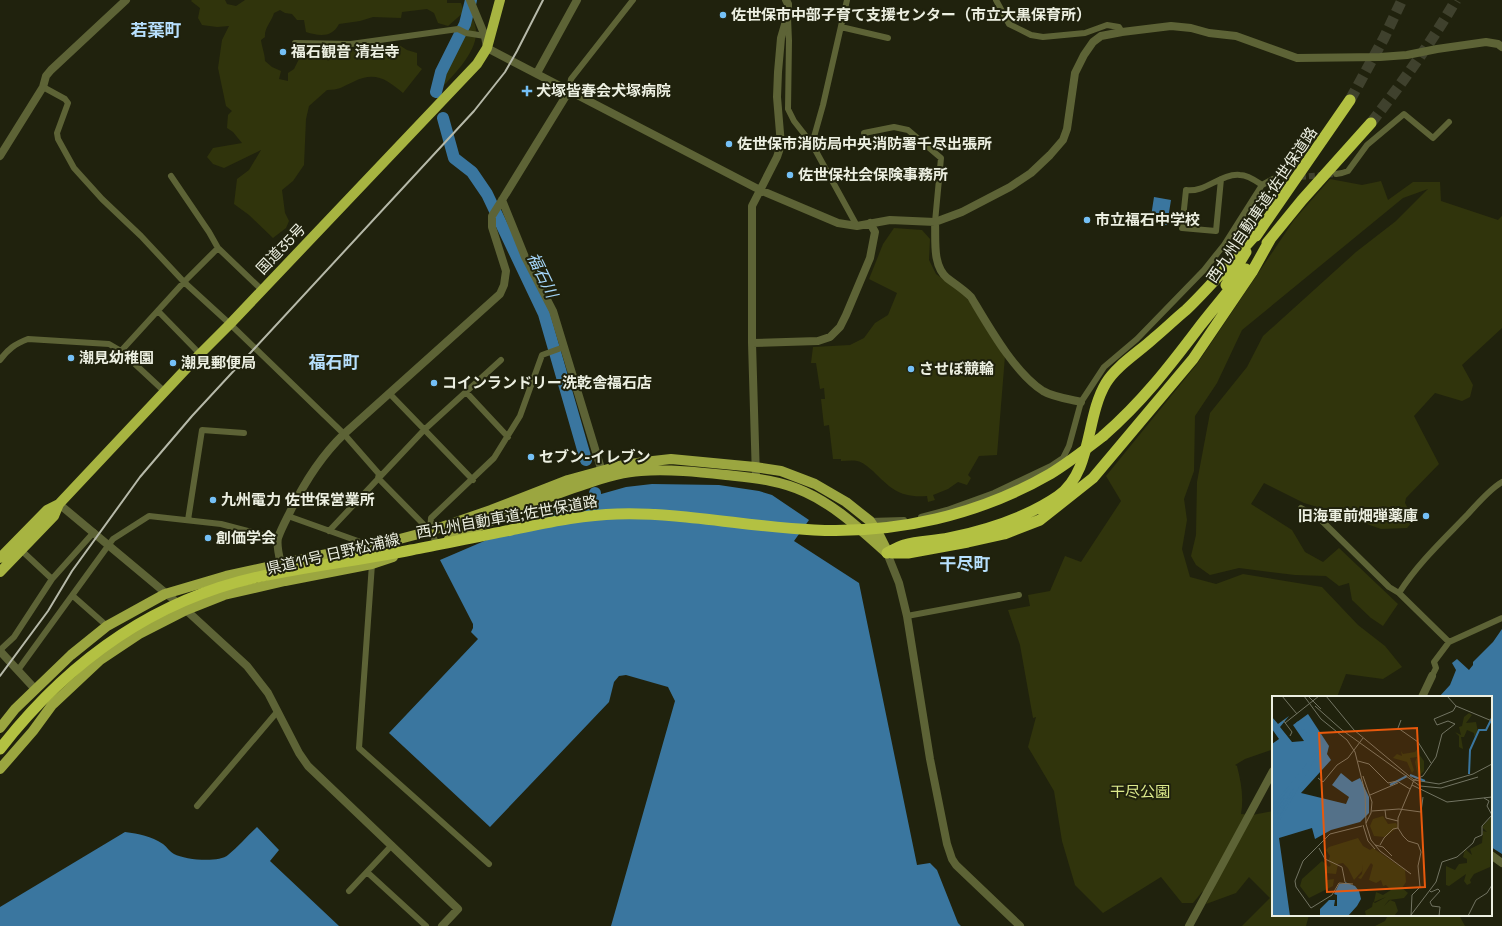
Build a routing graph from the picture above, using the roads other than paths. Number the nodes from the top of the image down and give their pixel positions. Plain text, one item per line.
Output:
1 (126, 0) edge
2 (470, 0) edge
3 (500, 0) edge
4 (577, 0) edge
5 (633, 0) edge
6 (786, 0) edge
7 (847, 0) edge
8 (996, 0) edge
9 (788, 14) junction
10 (841, 27) junction
11 (1122, 32) junction
12 (485, 36) junction
13 (888, 38) dead end
14 (295, 44) dead end
15 (1502, 47) edge
16 (487, 48) junction
17 (537, 73) junction
18 (43, 87) junction
19 (569, 91) junction
20 (1350, 100) tunnel mouth
21 (1448, 122) dead end
22 (1371, 123) tunnel mouth
23 (864, 133) dead end
24 (812, 144) junction
25 (0, 156) edge
26 (1336, 174) tunnel mouth
27 (171, 176) dead end
28 (1273, 179) tunnel mouth
29 (1221, 180) junction
30 (1262, 185) junction
31 (760, 190) junction
32 (501, 200) junction
33 (935, 222) junction
34 (870, 224) junction
35 (856, 226) junction
36 (1260, 230) junction
37 (1271, 238) junction
38 (218, 248) junction
39 (184, 282) junction
40 (262, 290) junction
41 (158, 310) junction
42 (230, 324) junction
43 (1200, 327) junction
44 (752, 343) junction
45 (562, 348) junction
46 (121, 351) junction
47 (200, 354) junction
48 (0, 360) edge
49 (501, 360) dead end
50 (165, 392) junction
51 (466, 392) junction
52 (389, 393) junction
53 (1081, 402) junction
54 (424, 430) junction
55 (244, 433) dead end
56 (344, 434) junction
57 (508, 437) junction
58 (755, 467) junction
59 (603, 474) junction
60 (378, 478) junction
61 (756, 478) junction
62 (472, 480) junction
63 (1502, 482) edge
64 (59, 504) junction
65 (1301, 508) dead end
66 (288, 516) junction
67 (188, 520) junction
68 (870, 521) junction
69 (329, 531) junction
70 (430, 531) junction
71 (94, 532) junction
72 (278, 538) junction
73 (437, 544) junction
74 (108, 545) junction
75 (373, 546) junction
76 (21, 550) junction
77 (887, 553) junction
78 (0, 558) edge
79 (281, 564) junction
80 (372, 564) junction
81 (0, 572) edge
82 (52, 579) junction
83 (285, 581) junction
84 (1398, 593) junction
85 (165, 594) junction
86 (1019, 595) dead end
87 (73, 596) junction
88 (186, 610) junction
89 (907, 616) junction
90 (1502, 618) edge
91 (107, 626) junction
92 (1449, 642) junction
93 (0, 650) edge
94 (18, 670) junction
95 (1432, 676) joint
96 (35, 689) junction
97 (1422, 696) edge
98 (277, 712) junction
99 (0, 728) edge
100 (0, 749) edge
101 (0, 769) edge
102 (1272, 773) edge
103 (197, 806) dead end
104 (392, 845) junction
105 (1492, 856) edge
106 (1502, 863) edge
107 (489, 864) dead end
108 (367, 872) junction
109 (349, 891) dead end
110 (426, 926) edge
111 (442, 926) edge
112 (1020, 926) edge
113 (1189, 926) edge

1 - 18 street
2 - 12 street
3 - 16 highway, 国道35号
4 - 17 street
5 - 19 street
6 - 9 street
7 - 10 street
8 - 11 street
9 - 24 street
9 - 31 street
10 - 13 street
10 - 24 street
11 - 15 street
11 - 33 street
12 - 14 street
12 - 16 street
16 - 17 street
16 - 40 highway, 国道35号
17 - 19 street
18 - 25 street
18 - 39 street
19 - 31 street
19 - 32 street
20 - 36 highway, 西九州自動車道;佐世保道路
21 - 26 street
22 - 37 highway, 西九州自動車道;佐世保道路
23 - 33 street
24 - 35 street
27 - 38 street
28 - 30 street
29 - 29 street
29 - 30 street
30 - 53 street
31 - 35 street
31 - 44 street
32 - 45 street
32 - 52 street
33 - 34 street
33 - 53 street
34 - 35 street
34 - 44 street
36 - 43 highway, 西九州自動車道;佐世保道路
36 - 77 highway
37 - 43 highway, 西九州自動車道;佐世保道路
37 - 77 highway
38 - 39 street
38 - 40 street
39 - 41 street
39 - 42 street
40 - 42 highway, 国道35号
41 - 46 street
41 - 47 street
42 - 47 highway, 国道35号
42 - 56 street
43 - 100 highway, 西九州自動車道;佐世保道路, bridge
44 - 58 street
45 - 57 street
45 - 59 street
46 - 48 street
46 - 50 street
47 - 50 highway, 国道35号
49 - 51 street
50 - 64 highway, 国道35号
51 - 54 street
51 - 57 street
52 - 54 street
52 - 56 street
53 - 68 street
54 - 60 street
54 - 62 street
55 - 67 street
56 - 60 street
56 - 66 street
57 - 62 street
58 - 59 main road, 県道11号 日野松浦線
58 - 61 street
58 - 68 main road, 県道11号 日野松浦線
59 - 61 main road, 県道11号 日野松浦線
59 - 70 main road, 県道11号 日野松浦線
59 - 73 main road, 県道11号 日野松浦線
60 - 69 street
60 - 70 street
61 - 77 main road, 県道11号 日野松浦線
62 - 70 street
63 - 84 street
64 - 71 street
64 - 76 highway, 国道35号
64 - 78 highway, 国道35号
65 - 84 street
66 - 69 street
66 - 72 street
67 - 72 street
67 - 74 street
68 - 77 main road, 県道11号 日野松浦線
69 - 75 street
70 - 73 street
70 - 75 main road, 県道11号 日野松浦線
71 - 74 street
71 - 82 street
72 - 79 street
73 - 80 main road, 県道11号 日野松浦線
74 - 85 street
74 - 87 street
75 - 79 main road, 県道11号 日野松浦線
76 - 81 highway, 国道35号
76 - 82 street
77 - 89 street
79 - 83 street
79 - 85 main road, 県道11号 日野松浦線
80 - 83 main road, 県道11号 日野松浦線
80 - 107 street
82 - 93 street
83 - 88 main road, 県道11号 日野松浦線
84 - 92 street
85 - 88 street
85 - 91 main road, 県道11号 日野松浦線
86 - 89 street
87 - 91 street
87 - 94 street
88 - 98 street
88 - 101 main road, 県道11号 日野松浦線
89 - 112 street
90 - 92 street
91 - 96 main road, 県道11号 日野松浦線
92 - 95 street
93 - 94 street
94 - 96 street
95 - 97 street
96 - 99 main road, 県道11号 日野松浦線
98 - 103 street
98 - 104 street
102 - 113 street
104 - 108 street
104 - 111 street
105 - 106 street
108 - 109 street
108 - 110 street

